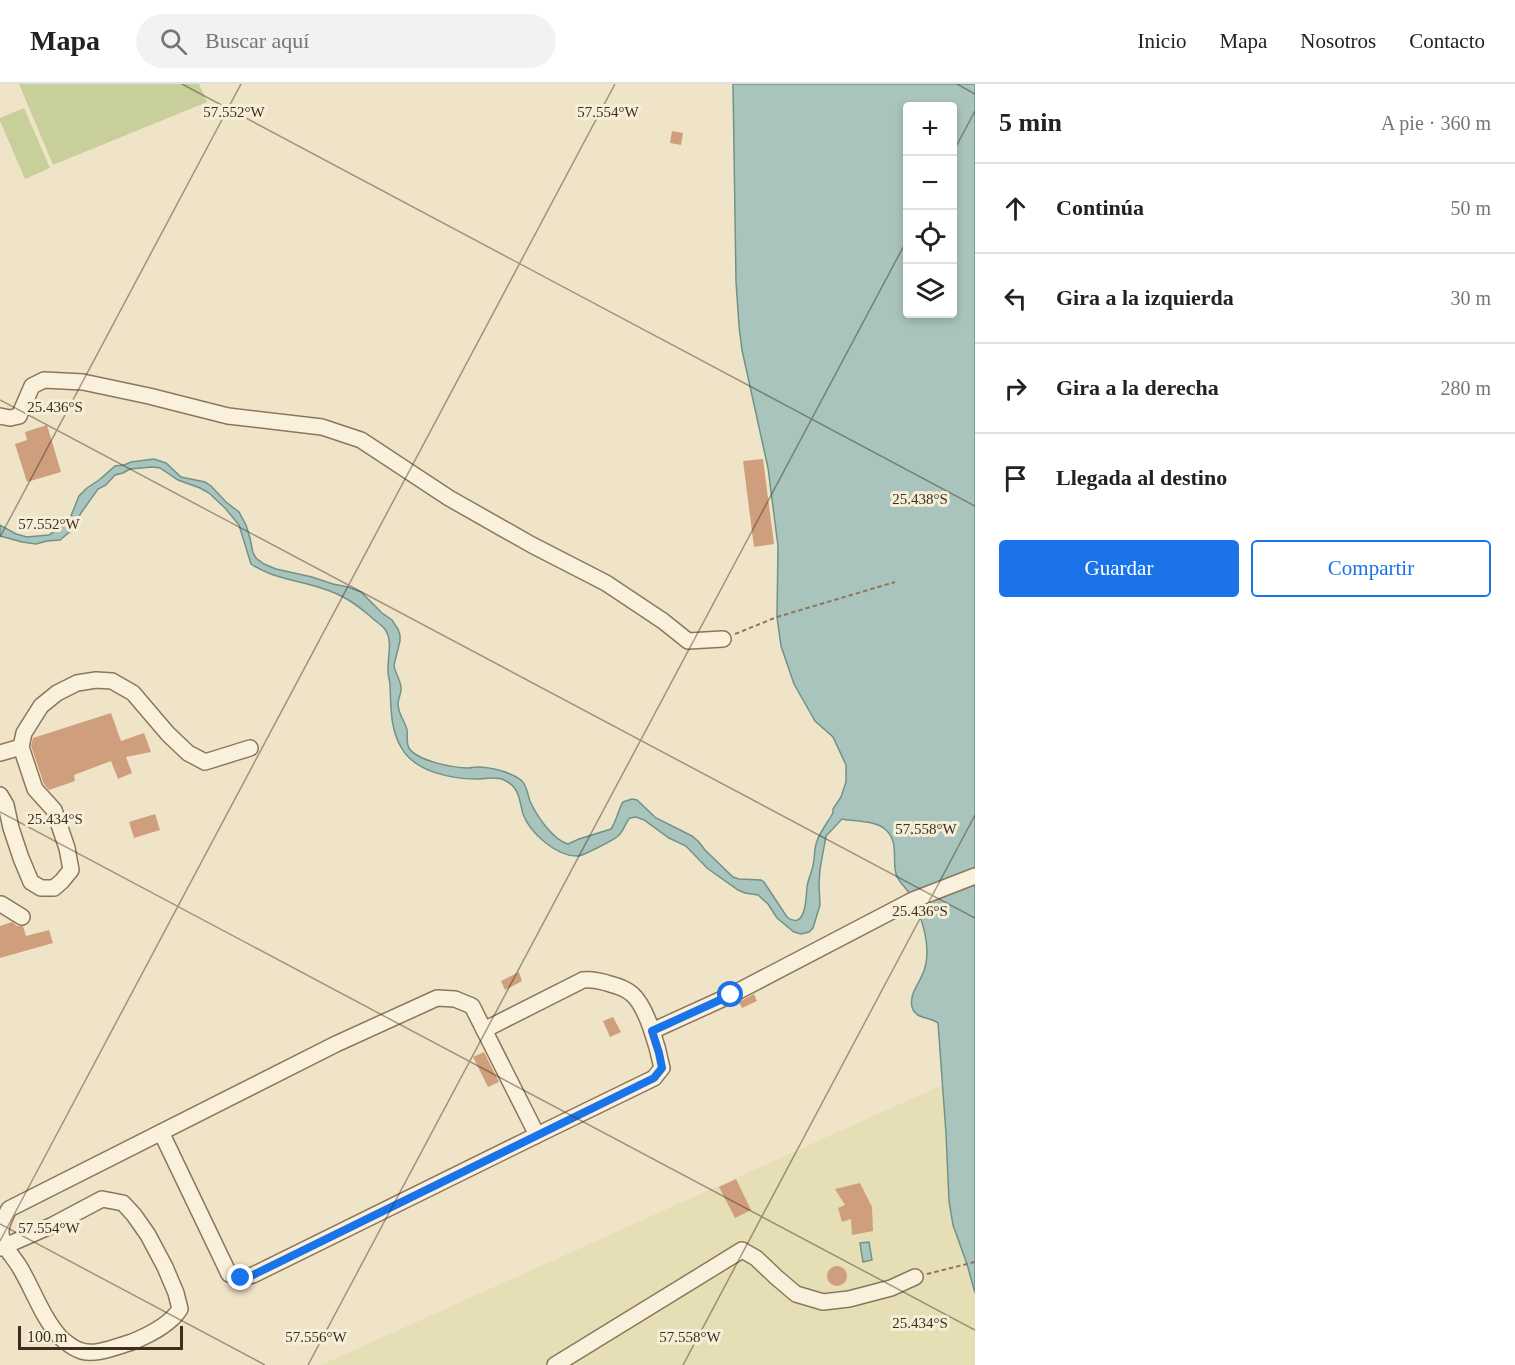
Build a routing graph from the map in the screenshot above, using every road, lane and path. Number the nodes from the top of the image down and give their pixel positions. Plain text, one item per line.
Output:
1 (0, 416) edge
2 (895, 582) dead end
3 (723, 639) joint
4 (21, 747) junction
5 (250, 748) dead end
6 (0, 753) edge
7 (0, 795) edge
8 (975, 876) edge
9 (0, 904) edge
10 (0, 912) edge
11 (22, 917) dead end
12 (484, 1030) junction
13 (652, 1031) junction
14 (161, 1132) junction
15 (535, 1137) junction
16 (2, 1247) edge
17 (975, 1262) edge
18 (915, 1277) joint
19 (555, 1365) edge

1 - 3 lane
2 - 3 path
4 - 5 lane
4 - 6 lane
4 - 7 lane
8 - 13 lane
9 - 10 lane
9 - 11 lane
12 - 13 lane
12 - 14 lane
12 - 15 lane
13 - 15 lane
14 - 15 lane
14 - 16 lane
16 - 16 lane
17 - 18 path
18 - 19 lane

